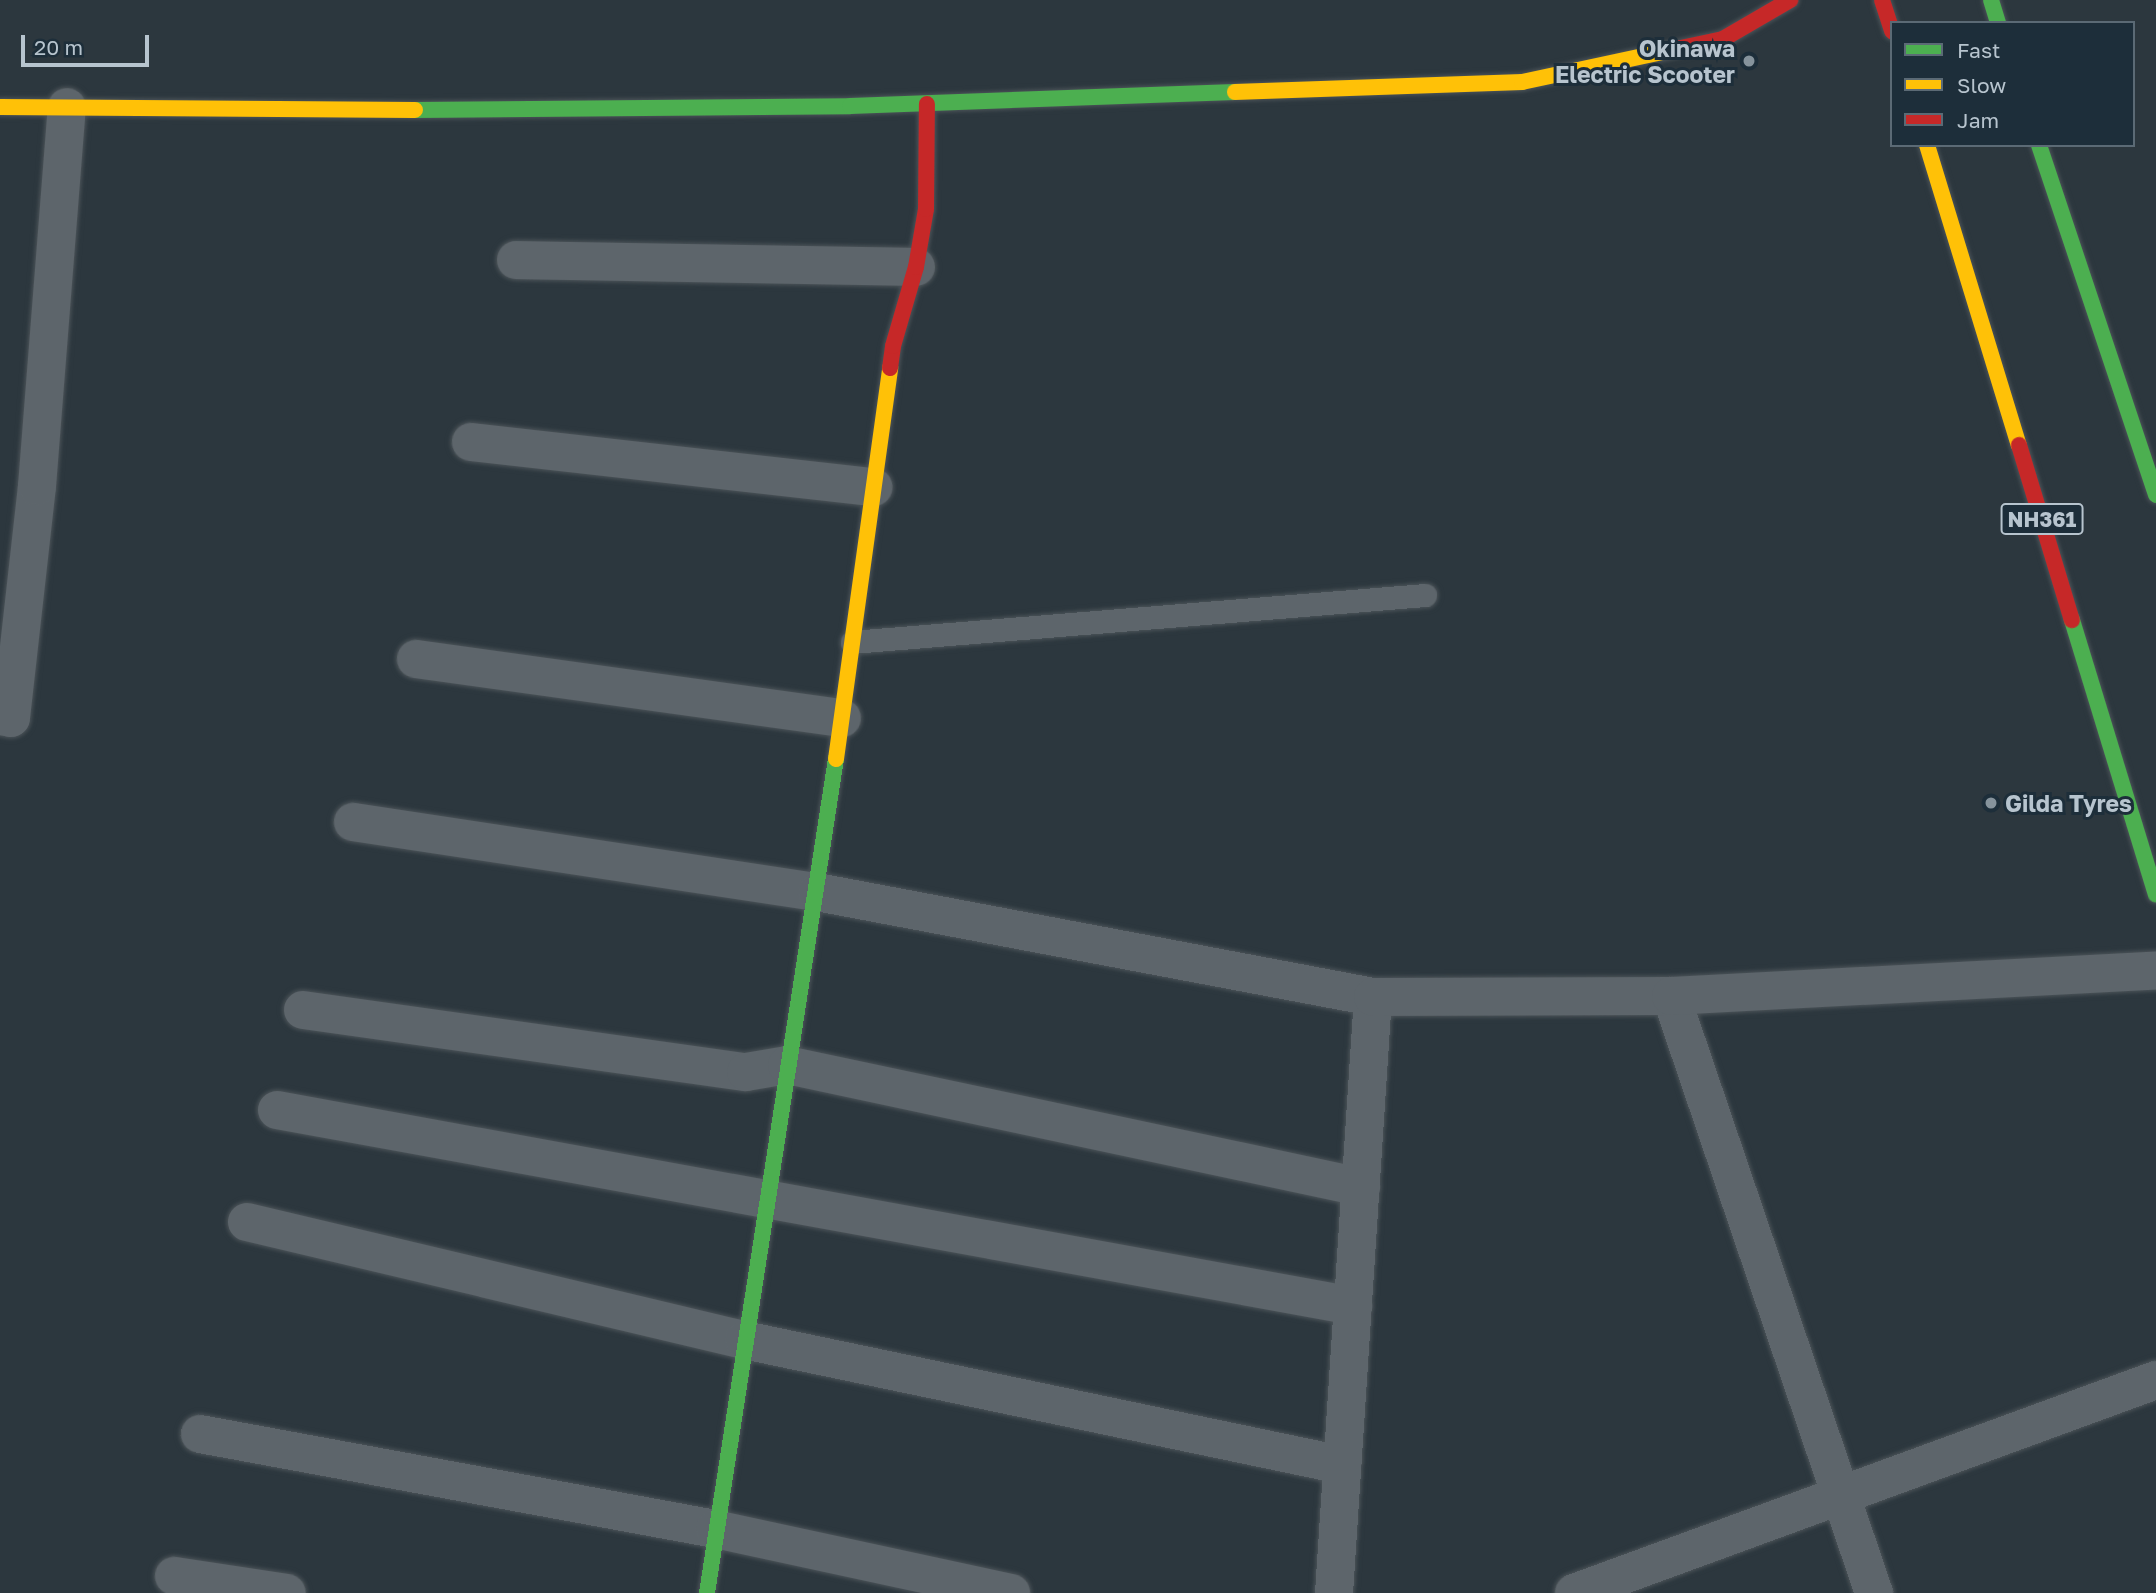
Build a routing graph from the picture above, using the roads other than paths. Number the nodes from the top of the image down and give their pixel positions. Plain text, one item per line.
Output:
1 (1790, 0) edge
2 (1882, 0) edge
3 (1991, 0) edge
4 (1997, 21) edge
5 (1890, 25) edge
6 (928, 104) junction
7 (0, 107) edge
8 (67, 107) junction
9 (1928, 147) edge
10 (2040, 147) edge
11 (918, 255) junction
12 (516, 260) dead end
13 (471, 442) dead end
14 (873, 487) junction
15 (2156, 495) edge
16 (1426, 595) dead end
17 (852, 642) junction
18 (416, 659) dead end
19 (0, 716) edge
20 (842, 718) junction
21 (353, 822) dead end
22 (817, 892) junction
23 (2156, 894) edge
24 (2156, 971) edge
25 (1671, 996) junction
26 (1373, 997) junction
27 (303, 1010) dead end
28 (787, 1065) junction
29 (277, 1110) dead end
30 (1361, 1187) junction
31 (766, 1199) junction
32 (247, 1222) dead end
33 (1353, 1306) junction
34 (744, 1340) junction
35 (2156, 1380) edge
36 (200, 1434) dead end
37 (1342, 1465) junction
38 (1841, 1495) junction
39 (715, 1529) junction
40 (174, 1576) dead end
41 (287, 1593) edge
42 (707, 1593) edge
43 (1011, 1593) edge
44 (1334, 1593) edge
45 (1574, 1593) edge
46 (1874, 1593) edge

1 - 6 main road
2 - 5 main road
3 - 4 main road
6 - 8 main road
6 - 11 main road
7 - 8 main road
8 - 19 street
9 - 23 main road, NH361
10 - 15 main road
11 - 12 street
11 - 14 main road
13 - 14 street
14 - 17 main road
16 - 17 lane
17 - 20 main road
18 - 20 street
20 - 22 main road
21 - 22 street
22 - 26 street
22 - 28 main road
24 - 25 street
25 - 26 street
25 - 38 street
26 - 30 street
27 - 28 street
28 - 30 street
28 - 31 main road
29 - 31 street
30 - 33 street
31 - 33 street
31 - 34 main road
32 - 34 street
33 - 37 street
34 - 37 street
34 - 39 main road
35 - 38 street
36 - 39 street
37 - 44 street
38 - 45 street
38 - 46 street
39 - 42 main road
39 - 43 street
40 - 41 street

